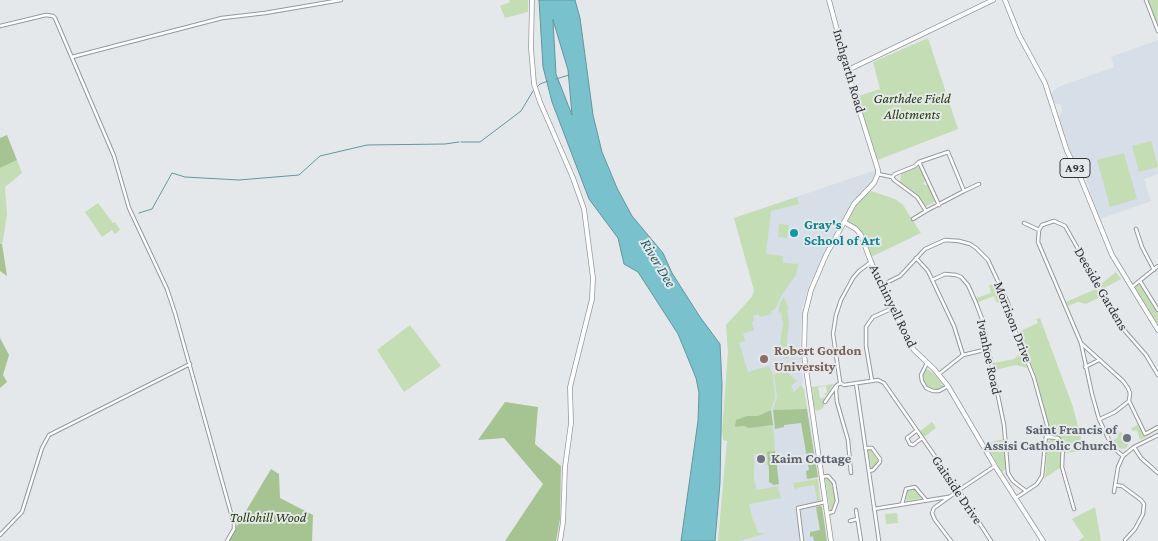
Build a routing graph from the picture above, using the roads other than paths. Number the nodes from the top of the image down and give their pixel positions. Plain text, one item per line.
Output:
1 (341, 0) edge
2 (532, 0) edge
3 (829, 0) edge
4 (993, 0) edge
5 (1005, 0) edge
6 (1146, 0) edge
7 (0, 26) edge
8 (1158, 31) edge
9 (72, 57) junction
10 (848, 70) junction
11 (919, 162) junction
12 (878, 172) junction
13 (892, 177) junction
14 (979, 184) dead end
15 (964, 191) junction
16 (939, 205) junction
17 (926, 211) junction
18 (913, 219) dead end
19 (844, 222) junction
20 (1024, 224) dead end
21 (1136, 229) dead end
22 (1039, 230) junction
23 (916, 258) junction
24 (871, 262) junction
25 (1158, 266) edge
26 (1154, 270) junction
27 (932, 280) junction
28 (1140, 281) junction
29 (882, 285) junction
30 (1131, 288) junction
31 (892, 308) junction
32 (1158, 310) edge
33 (1158, 330) edge
34 (1081, 343) junction
35 (988, 349) junction
36 (963, 355) junction
37 (1099, 360) junction
38 (927, 363) junction
39 (190, 364) junction
40 (1085, 367) junction
41 (939, 374) junction
42 (1158, 375) edge
43 (872, 380) junction
44 (841, 382) junction
45 (856, 383) junction
46 (837, 385) junction
47 (948, 386) junction
48 (1129, 401) junction
49 (825, 402) dead end
50 (1100, 420) junction
51 (1158, 427) edge
52 (917, 430) junction
53 (1158, 435) edge
54 (1047, 436) junction
55 (922, 438) junction
56 (1134, 447) junction
57 (865, 448) junction
58 (1123, 456) junction
59 (849, 462) junction
60 (843, 463) dead end
61 (995, 466) junction
62 (869, 471) junction
63 (1008, 471) junction
64 (851, 473) dead end
65 (1158, 473) edge
66 (1000, 475) junction
67 (821, 477) junction
68 (1115, 485) junction
69 (959, 490) junction
70 (1026, 491) junction
71 (1114, 492) dead end
72 (949, 497) junction
73 (1015, 499) junction
74 (926, 500) junction
75 (825, 502) junction
76 (902, 504) junction
77 (874, 509) junction
78 (1074, 509) dead end
79 (856, 510) dead end
80 (827, 513) junction
81 (858, 519) junction
82 (850, 521) dead end
83 (0, 535) edge
84 (1125, 540) edge
85 (227, 541) edge
86 (560, 541) edge
87 (802, 541) edge
88 (831, 541) edge
89 (862, 541) edge
90 (879, 541) edge
91 (951, 541) edge
92 (991, 541) edge
93 (1043, 541) edge

1 - 9 street
2 - 86 street
3 - 10 street, Inchgarth Road
4 - 10 street
5 - 30 street, A93
6 - 8 street
7 - 9 street
9 - 39 street
10 - 12 street, Inchgarth Road
11 - 13 street
11 - 15 street
11 - 16 street
12 - 13 street
12 - 19 street
13 - 17 street
14 - 15 street
15 - 16 street
16 - 17 street
17 - 18 street
19 - 24 street, Auchinyell Road
19 - 67 street
20 - 22 street
21 - 26 street
22 - 34 street
22 - 42 street, Deeside Gardens
23 - 27 street
23 - 29 street, Morrison Drive
23 - 54 street, Morrison Drive
24 - 29 street, Auchinyell Road
24 - 44 street
25 - 26 street
26 - 28 street
27 - 35 street, Ivanhoe Road
27 - 36 street
28 - 30 street
28 - 32 street
29 - 31 street, Auchinyell Road
30 - 33 street, A93
31 - 38 street, Auchinyell Road
31 - 43 street
34 - 37 street
34 - 40 street
35 - 36 street
35 - 63 street, Ivanhoe Road
36 - 41 street
37 - 40 street
37 - 48 street
38 - 41 street, Auchinyell Road
38 - 47 street
39 - 83 street
39 - 85 street
40 - 50 street
41 - 47 street, Auchinyell Road
43 - 45 street
43 - 52 street, Gaitside Drive
44 - 45 street
44 - 46 street
45 - 57 street
46 - 49 street
46 - 59 street
47 - 61 street, Auchinyell Road
48 - 50 street
48 - 51 street
50 - 58 street
52 - 55 street, Gaitside Drive
52 - 55 street
53 - 56 street
54 - 70 street, Morrison Drive
54 - 78 street
55 - 69 street, Gaitside Drive
56 - 58 street
56 - 65 street
57 - 62 street
57 - 62 street
58 - 68 street
59 - 60 street
59 - 64 street
61 - 66 street, Auchinyell Road
61 - 69 street
62 - 77 street
63 - 66 street
63 - 70 street
66 - 73 street, Auchinyell Road
67 - 75 street
67 - 80 street
68 - 71 street
68 - 84 street
69 - 72 street
69 - 92 street, Gaitside Drive
70 - 73 street, Morrison Drive
72 - 74 street
72 - 91 street
73 - 93 street, Auchinyell Road
74 - 76 street
74 - 76 street
75 - 80 street
75 - 87 street
76 - 77 street
77 - 90 street
79 - 81 street
80 - 88 street
81 - 82 street
81 - 89 street

